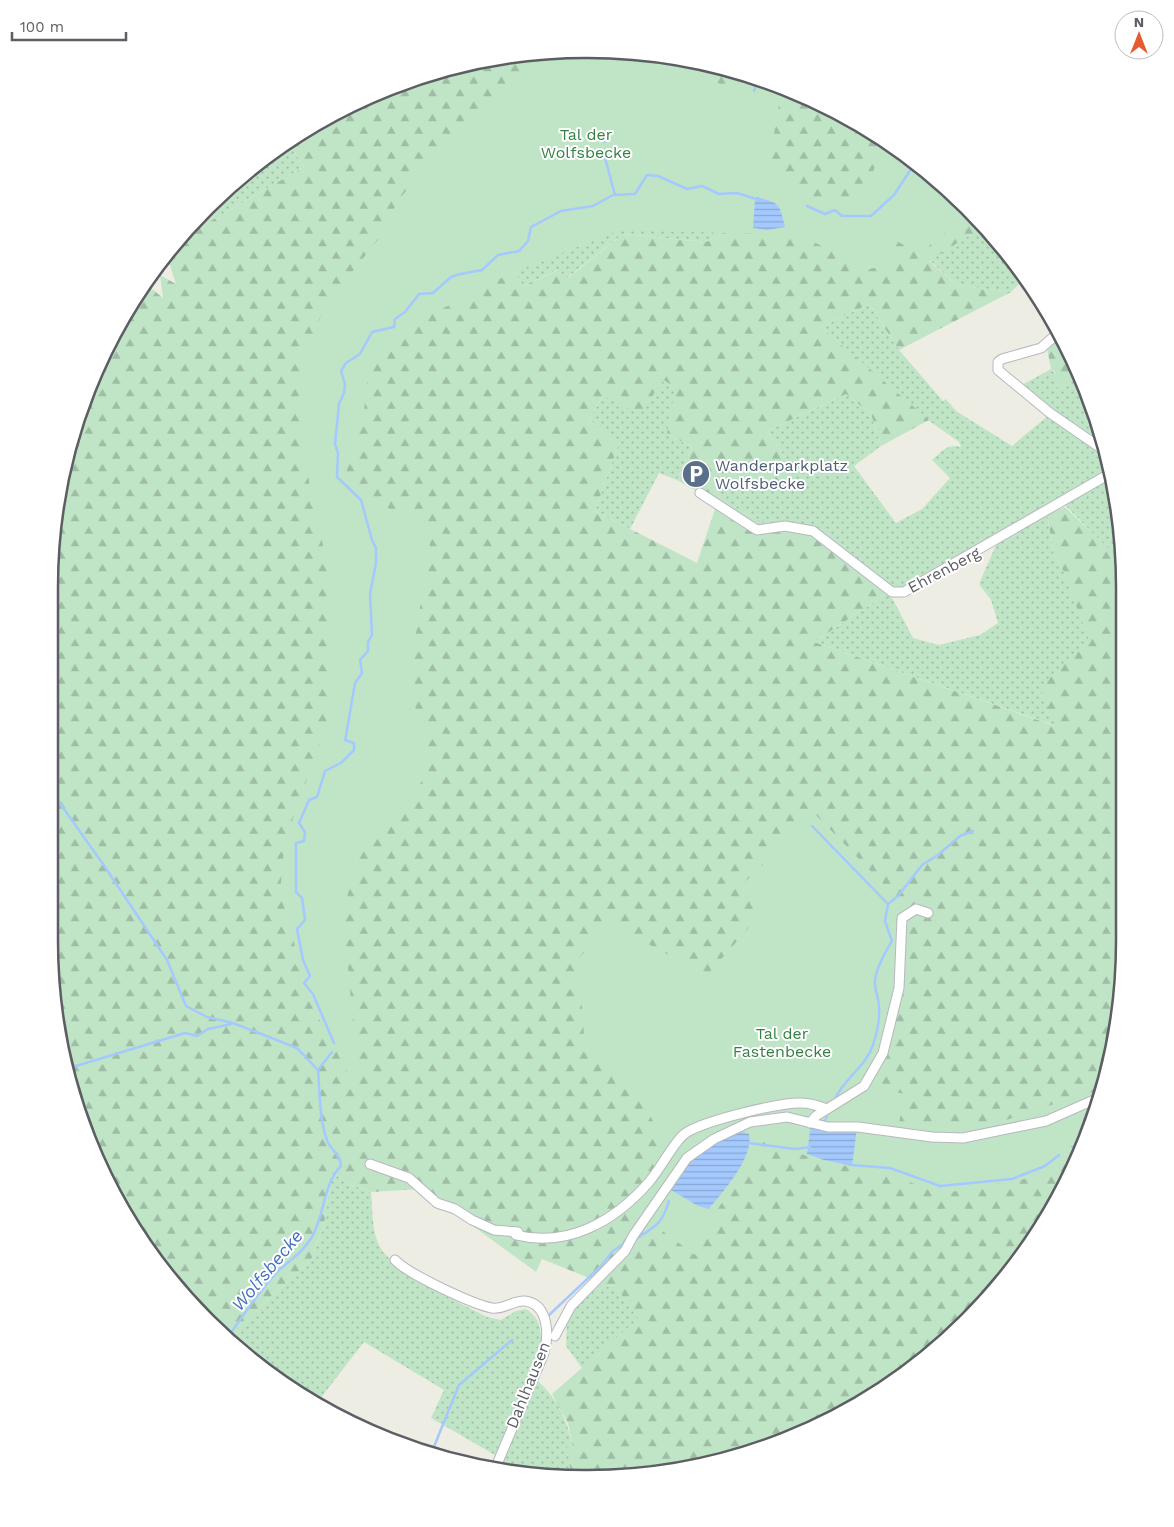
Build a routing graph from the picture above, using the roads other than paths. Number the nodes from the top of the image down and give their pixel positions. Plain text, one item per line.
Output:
1 (1054, 337) edge
2 (1097, 445) edge
3 (1104, 476) edge
4 (700, 493) dead end
5 (928, 914) dead end
6 (1091, 1100) edge
7 (828, 1109) junction
8 (810, 1123) junction
9 (370, 1164) dead end
10 (395, 1260) dead end
11 (555, 1336) dead end
12 (498, 1462) edge

1 - 2 street
3 - 4 street, Ehrenberg
5 - 7 street
6 - 8 street
7 - 8 street
7 - 9 street
8 - 11 street
10 - 12 street, Dahlhausen

